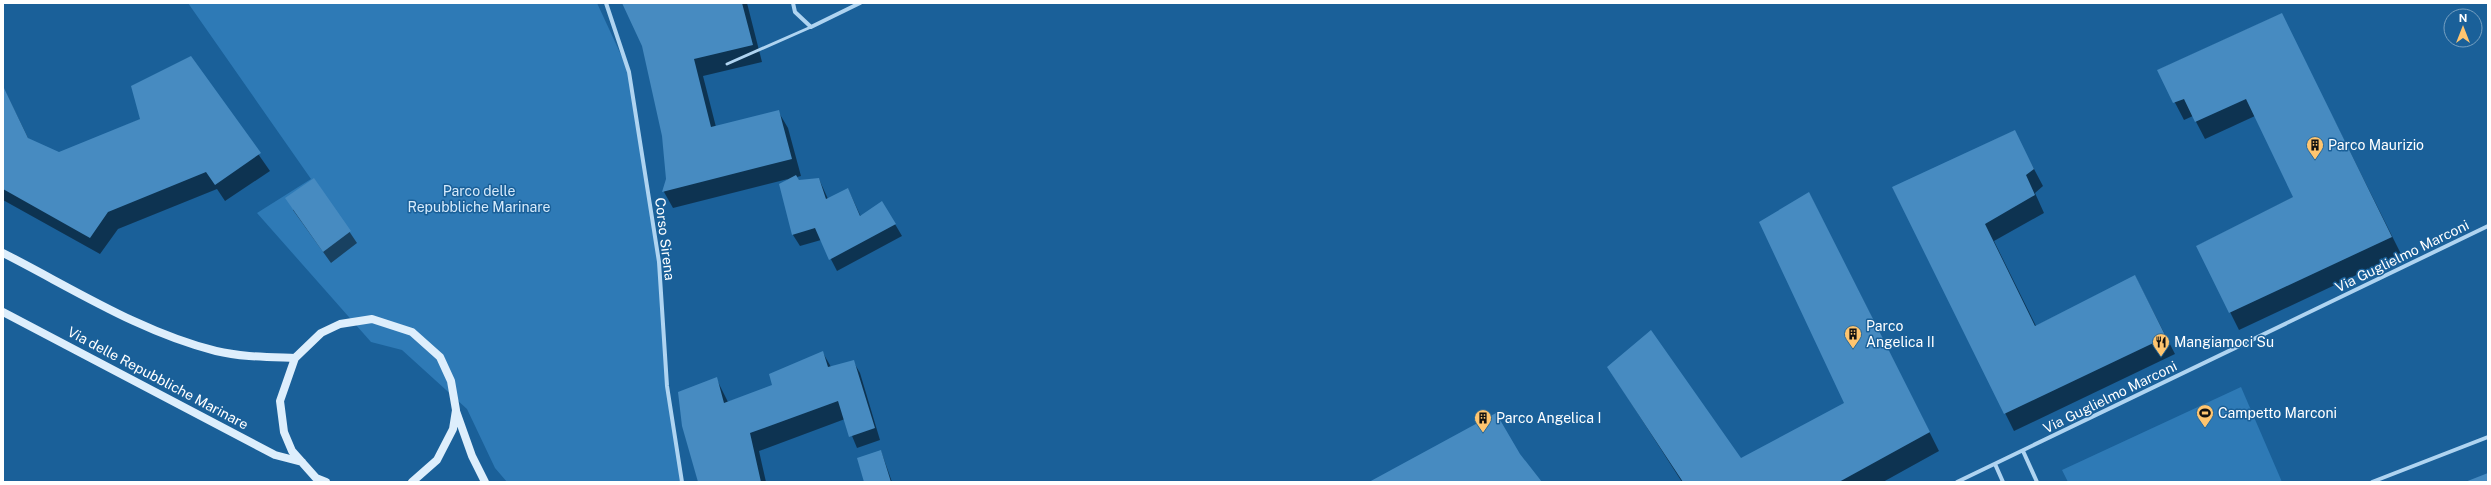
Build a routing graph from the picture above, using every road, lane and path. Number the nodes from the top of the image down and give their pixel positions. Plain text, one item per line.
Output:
1 (606, 3) edge
2 (793, 3) edge
3 (860, 3) edge
4 (811, 27) junction
5 (727, 64) dead end
6 (2488, 226) edge
7 (3, 253) edge
8 (3, 312) edge
9 (295, 358) junction
10 (456, 410) junction
11 (2488, 437) edge
12 (2023, 451) junction
13 (302, 462) junction
14 (1995, 464) junction
15 (326, 482) edge
16 (412, 482) edge
17 (485, 482) edge
18 (682, 482) edge
19 (1957, 482) edge
20 (2003, 482) edge
21 (2037, 482) edge
22 (2372, 482) edge

1 - 18 street, Corso Sirena
2 - 4 street
3 - 4 street
4 - 5 lane
6 - 12 street, Via Guglielmo Marconi
7 - 9 main road
8 - 13 main road, Via delle Repubbliche Marinare
9 - 10 main road
9 - 13 main road
10 - 16 main road
10 - 17 main road
11 - 22 street
12 - 14 street, Via Guglielmo Marconi
12 - 21 street
13 - 15 main road
14 - 19 street, Via Guglielmo Marconi
14 - 20 street

